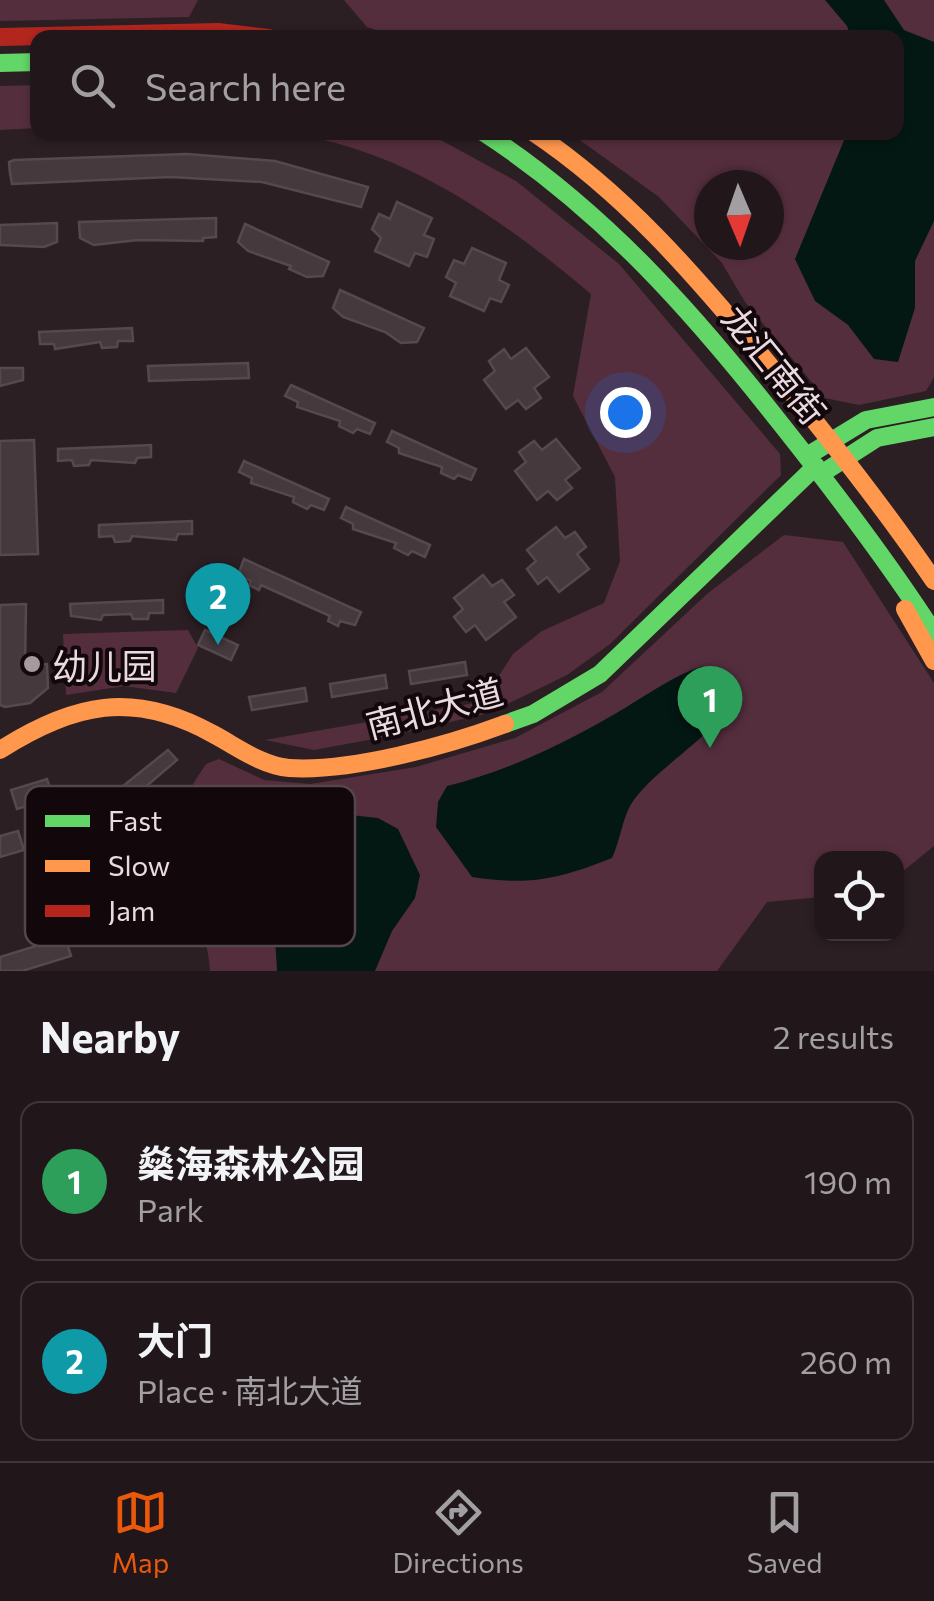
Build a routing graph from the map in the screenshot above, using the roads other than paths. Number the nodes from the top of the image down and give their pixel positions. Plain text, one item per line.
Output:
1 (30, 36) edge
2 (0, 37) edge
3 (30, 62) edge
4 (0, 63) edge
5 (496, 140) edge
6 (544, 140) edge
7 (934, 408) edge
8 (934, 427) edge
9 (830, 438) junction
10 (844, 457) junction
11 (815, 466) junction
12 (859, 525) junction
13 (934, 582) edge
14 (934, 633) edge
15 (934, 661) edge
16 (0, 750) edge

1 - 2 main road
3 - 4 main road
5 - 11 main road, 龙汇南街
6 - 9 main road, 龙汇南街
7 - 9 main road
8 - 10 main road
9 - 10 main road, 龙汇南街
9 - 11 main road
10 - 11 main road
10 - 13 main road, 龙汇南街
11 - 12 main road, 龙汇南街
11 - 16 main road, 南北大道
12 - 14 main road, 龙汇南街
12 - 15 main road

